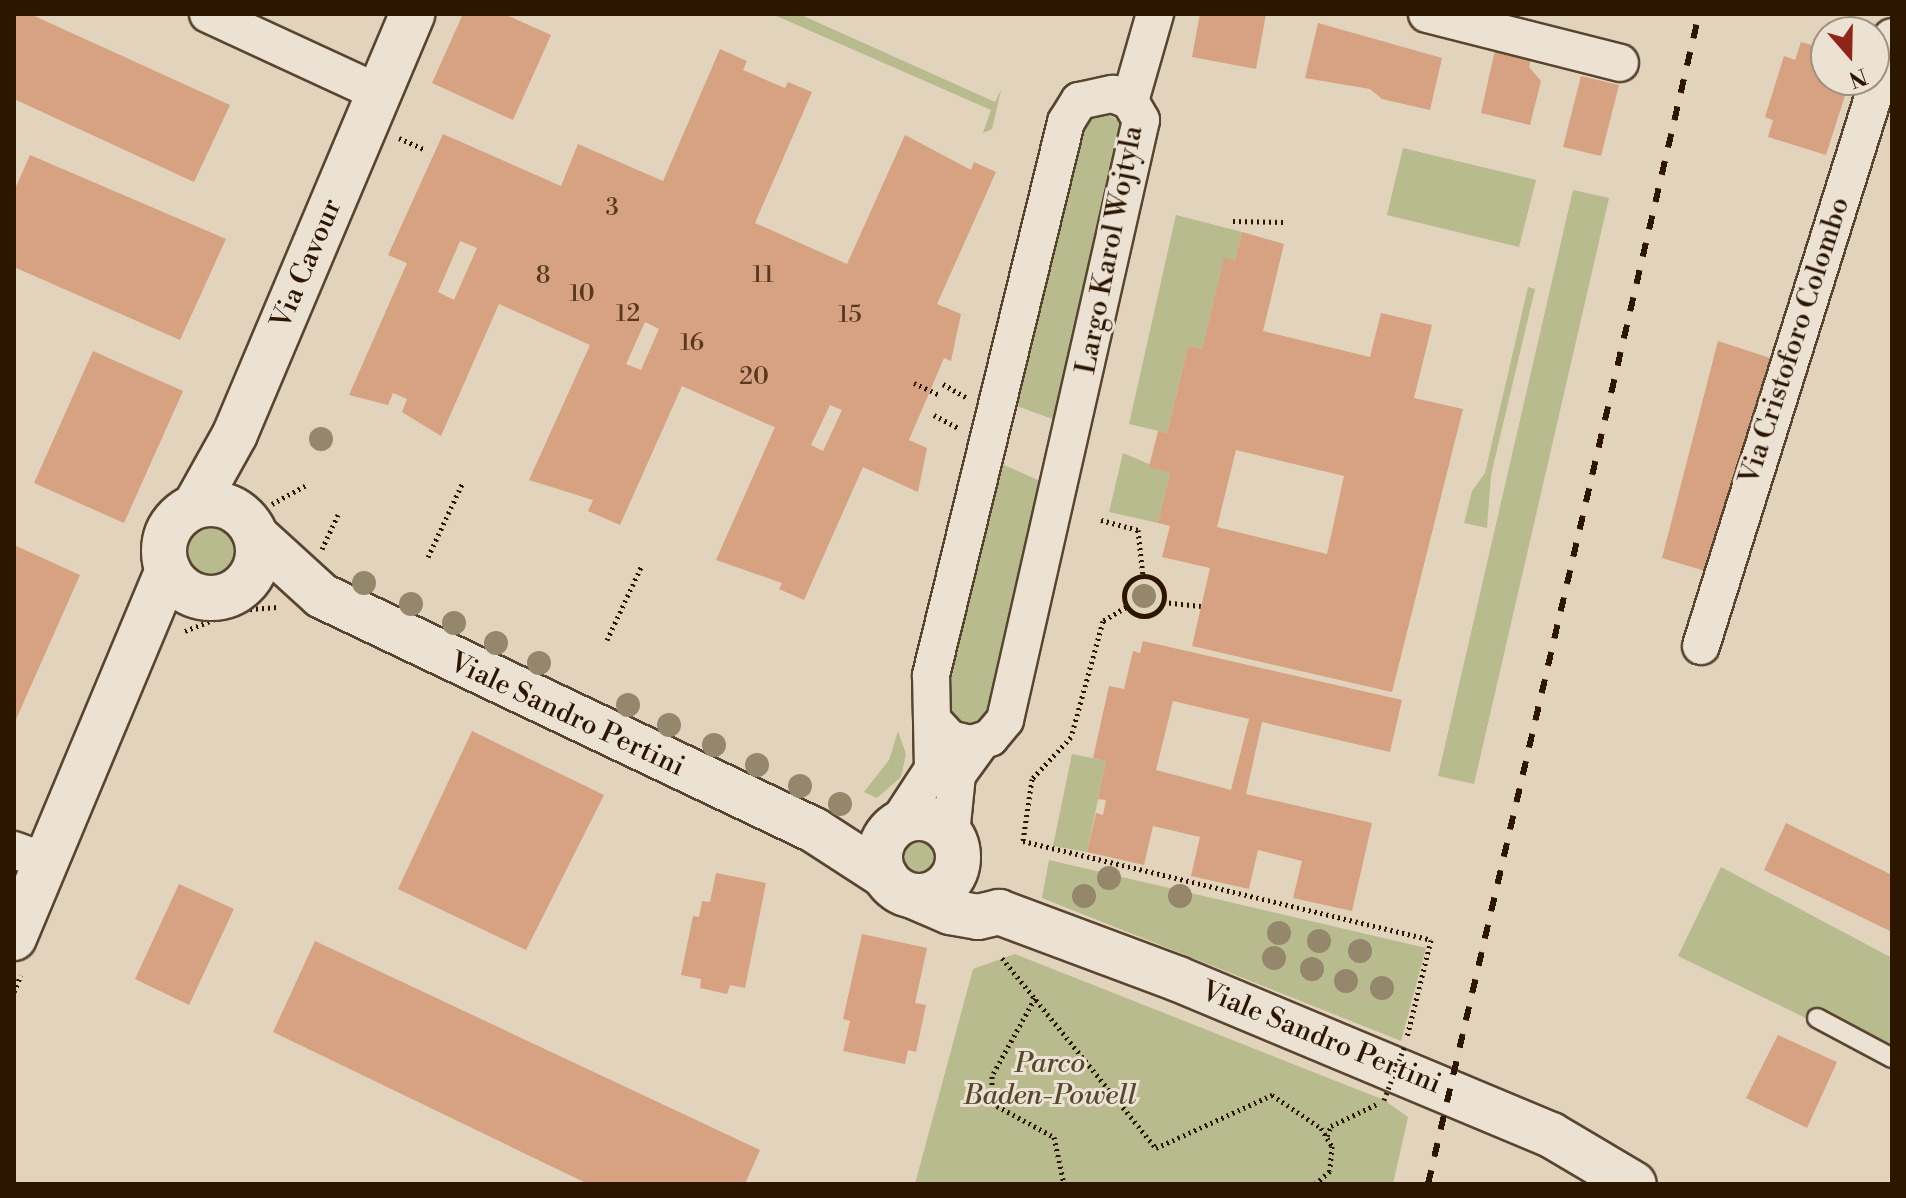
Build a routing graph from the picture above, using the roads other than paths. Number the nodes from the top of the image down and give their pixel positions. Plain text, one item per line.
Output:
1 (208, 14) edge
2 (412, 14) edge
3 (1155, 14) edge
4 (1427, 14) edge
5 (1892, 37) edge
6 (1620, 63) dead end
7 (379, 93) junction
8 (1130, 101) junction
9 (235, 434) junction
10 (195, 506) junction
11 (255, 521) junction
12 (168, 570) junction
13 (308, 588) junction
14 (225, 595) junction
15 (158, 646) junction
16 (1701, 646) dead end
17 (936, 724) junction
18 (980, 743) junction
19 (894, 827) junction
20 (814, 830) junction
21 (954, 846) junction
22 (31, 856) edge
23 (899, 886) junction
24 (999, 912) junction
25 (14, 938) edge
26 (1817, 1018) dead end
27 (1892, 1058) edge
28 (1634, 1184) edge

1 - 7 street
2 - 7 street, Via Cavour
3 - 8 street
4 - 6 street
5 - 16 street, Via Cristoforo Colombo
7 - 9 street, Via Cavour
8 - 17 street, Largo Karol Wojtyla
8 - 18 street, Largo Karol Wojtyla
9 - 10 street, Via Cavour
9 - 11 street, Via Cavour
10 - 11 street
10 - 12 street
11 - 13 street, Viale Sandro Pertini
11 - 14 street
12 - 14 street
12 - 15 street
13 - 14 street, Viale Sandro Pertini
13 - 20 street, Viale Sandro Pertini
14 - 15 street
15 - 22 street
17 - 18 street
17 - 19 street, Largo Karol Wojtyla
18 - 21 street, Largo Karol Wojtyla
19 - 20 street, Viale Sandro Pertini
19 - 21 street
19 - 23 street
20 - 23 street, Viale Sandro Pertini
21 - 23 street
21 - 24 street
22 - 25 street
23 - 24 street, Viale Sandro Pertini
24 - 28 street, Viale Sandro Pertini
26 - 27 lane

